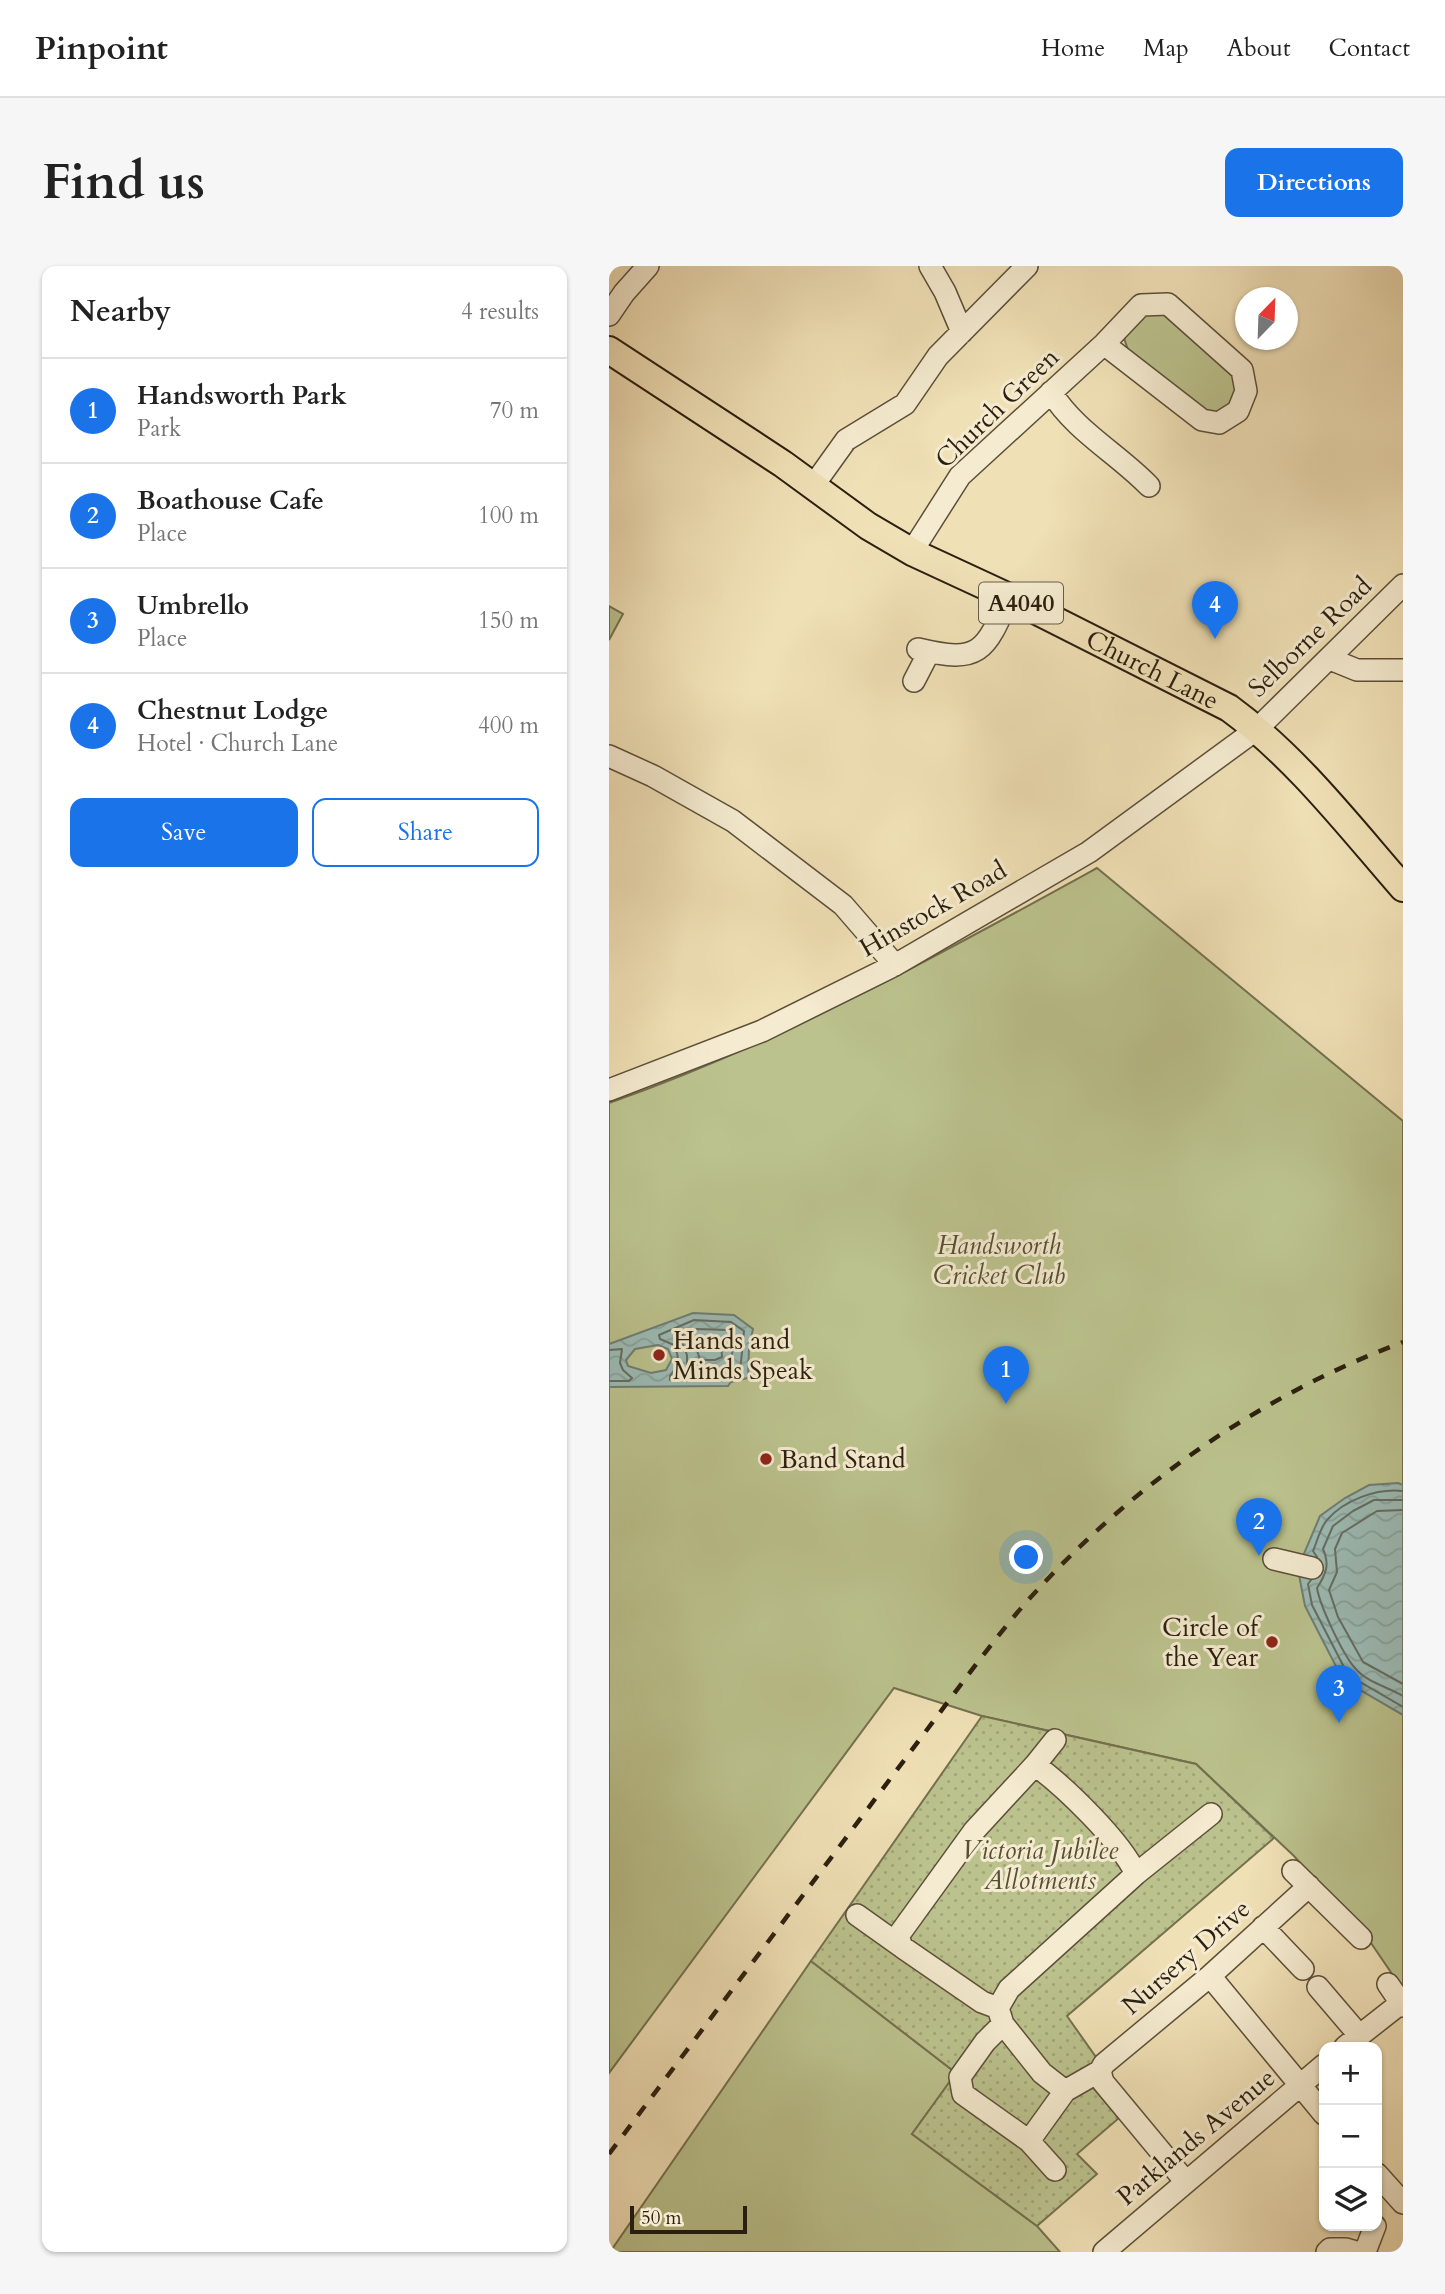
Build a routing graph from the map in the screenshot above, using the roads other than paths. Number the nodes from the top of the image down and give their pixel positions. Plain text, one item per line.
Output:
1 (648, 266) edge
2 (930, 266) edge
3 (1027, 266) edge
4 (609, 315) edge
5 (961, 332) junction
6 (1104, 344) junction
7 (609, 350) edge
8 (1051, 392) junction
9 (813, 485) junction
10 (1149, 486) dead end
11 (914, 553) junction
12 (1403, 585) edge
13 (1009, 597) junction
14 (1330, 659) junction
15 (1403, 670) edge
16 (914, 681) dead end
17 (1257, 729) junction
18 (609, 756) edge
19 (1403, 888) edge
20 (895, 965) junction
21 (609, 1090) edge
22 (1274, 1559) dead end
23 (1312, 1568) dead end
24 (1055, 1740) dead end
25 (1035, 1765) junction
26 (1210, 1814) dead end
27 (1136, 1874) junction
28 (857, 1915) dead end
29 (1263, 1927) junction
30 (1361, 1938) dead end
31 (902, 1947) junction
32 (1303, 1969) dead end
33 (1210, 1976) junction
34 (1388, 1984) dead end
35 (1318, 1987) dead end
36 (1402, 2005) edge
37 (1001, 2016) junction
38 (1352, 2041) edge
39 (1319, 2069) edge
40 (1100, 2070) junction
41 (1299, 2086) junction
42 (1065, 2091) junction
43 (1319, 2108) edge
44 (1028, 2141) junction
45 (1055, 2170) dead end
46 (1382, 2180) edge
47 (1186, 2182) junction
48 (1403, 2203) edge
49 (1373, 2231) edge
50 (1104, 2252) edge
51 (1328, 2252) edge
52 (1356, 2252) edge
53 (1365, 2252) edge

1 - 4 street
2 - 5 street
3 - 5 street
5 - 9 street
6 - 6 street, Church Green
6 - 8 street, Church Green
7 - 9 main road, Church Lane / A4040
8 - 10 street
8 - 11 street, Church Green
9 - 11 main road, Church Lane / A4040
11 - 13 main road, Church Lane / A4040
12 - 14 street, Selborne Road
13 - 16 street
13 - 17 main road, Church Lane / A4040
14 - 15 street
14 - 17 street, Selborne Road
17 - 19 main road, Church Lane / A4040
17 - 20 street, Hinstock Road
18 - 20 street
20 - 21 street, Hinstock Road
22 - 23 street
24 - 25 street
25 - 27 street
25 - 31 street
26 - 27 street
27 - 37 street
28 - 31 street
29 - 30 street, Nursery Drive
29 - 32 street
29 - 33 street, Nursery Drive
31 - 37 street
33 - 40 street, Nursery Drive
33 - 41 street
34 - 36 street
35 - 38 street
36 - 38 street
37 - 42 street
37 - 44 street
39 - 41 street, Parklands Avenue
40 - 42 street, Nursery Drive
40 - 47 street
41 - 43 street
41 - 47 street, Parklands Avenue
42 - 44 street
44 - 45 street
46 - 48 street
47 - 50 street, Parklands Avenue
49 - 53 street
51 - 52 street

